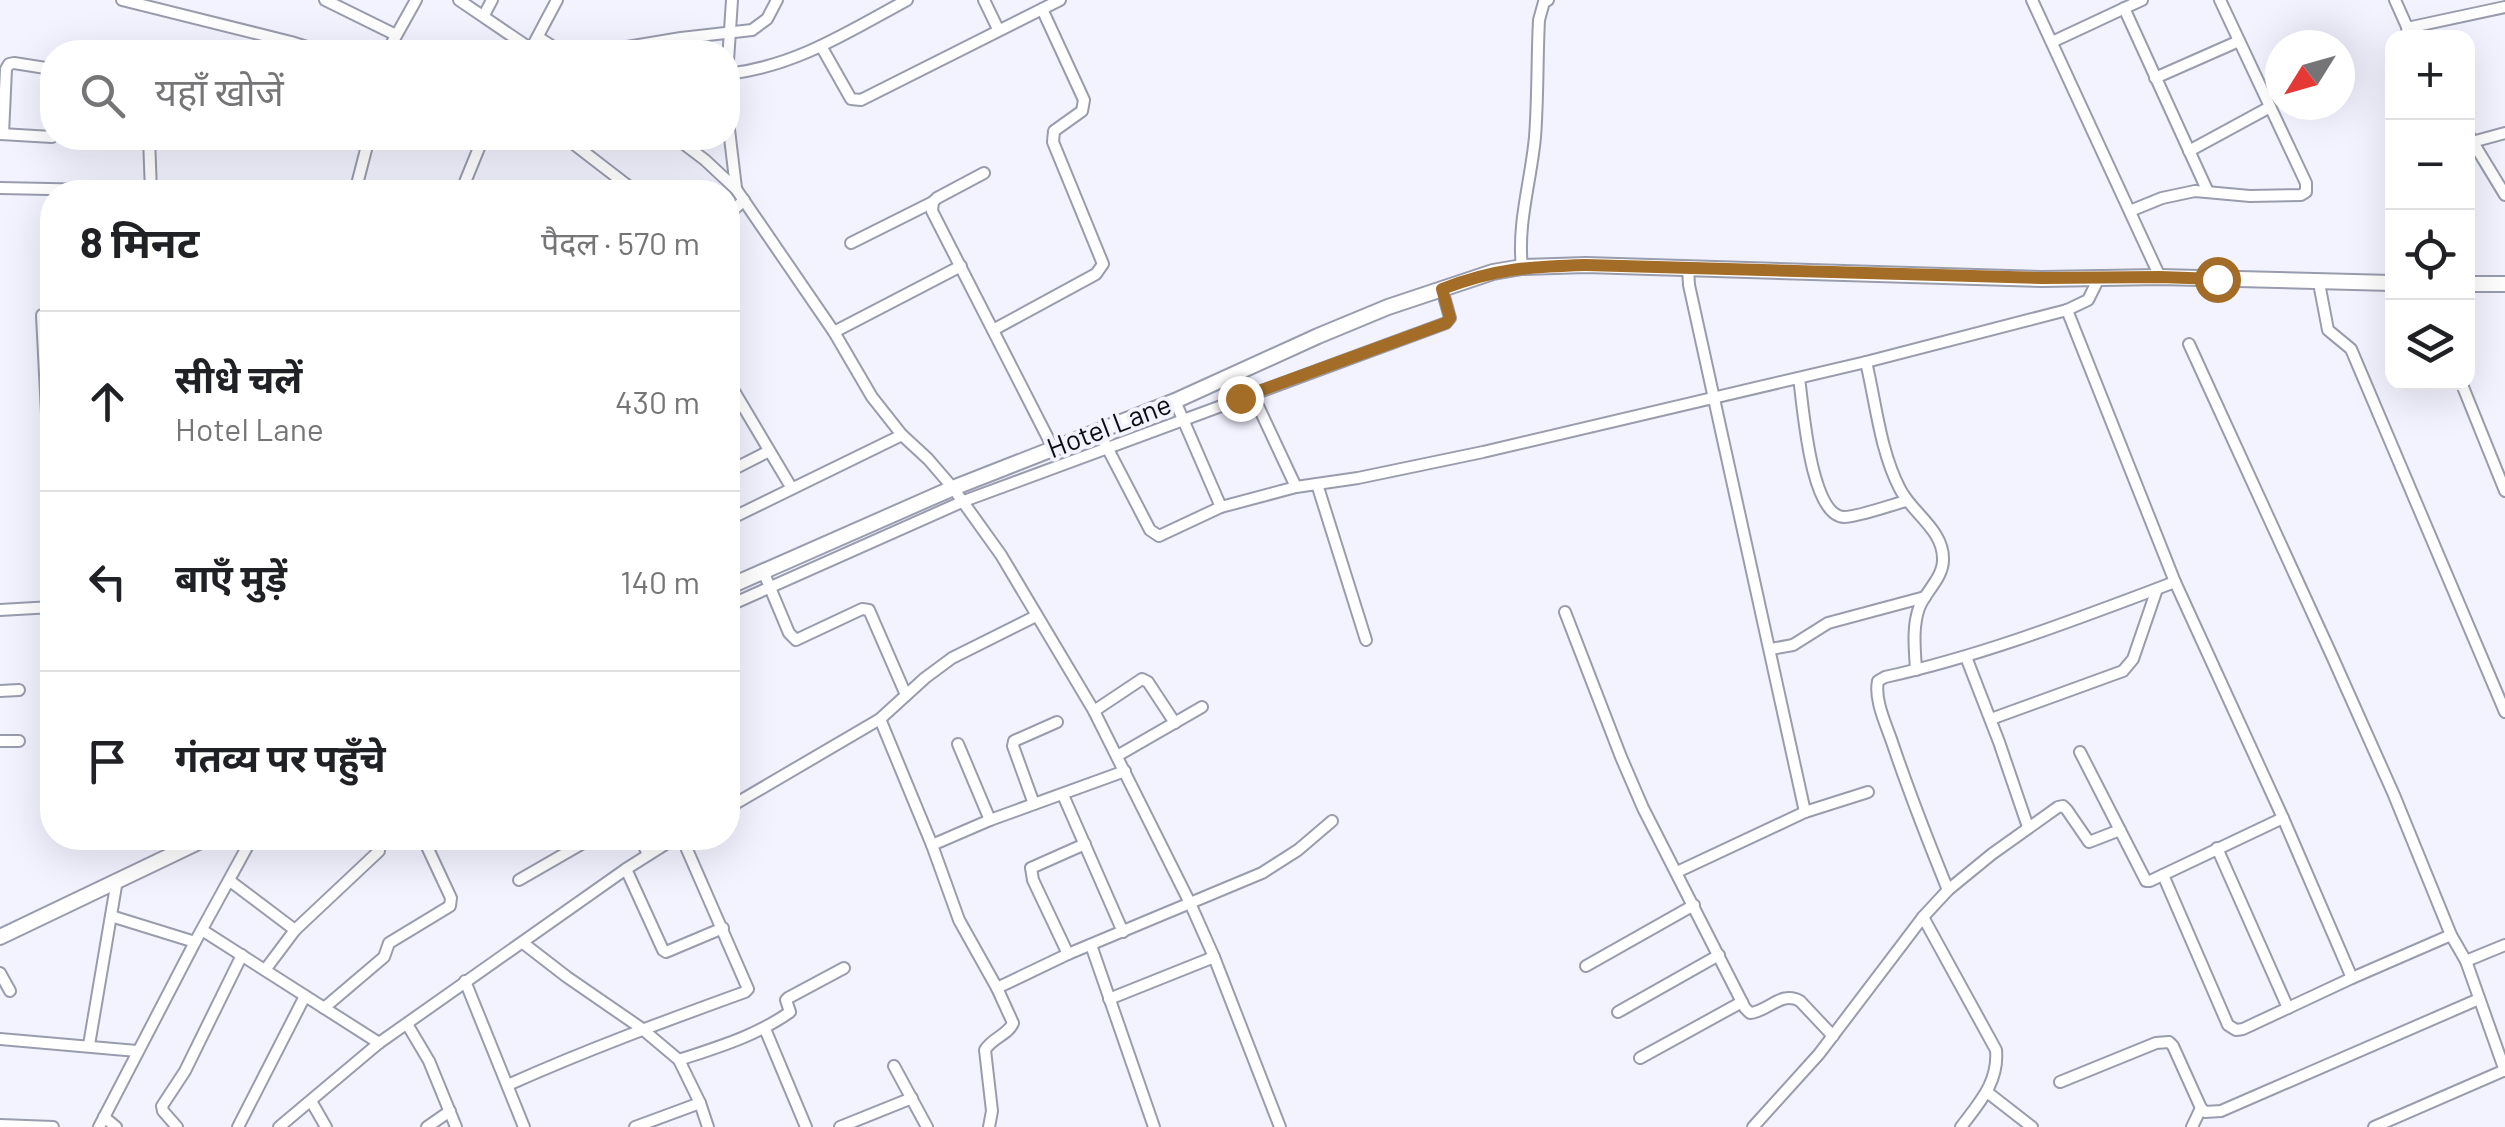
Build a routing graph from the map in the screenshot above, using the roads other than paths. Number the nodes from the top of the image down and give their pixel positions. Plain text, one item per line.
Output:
1 (122, 0) edge
2 (325, 0) edge
3 (416, 0) edge
4 (459, 0) edge
5 (492, 0) edge
6 (557, 0) edge
7 (732, 0) edge
8 (777, 0) edge
9 (907, 0) edge
10 (984, 0) edge
11 (1060, 0) edge
12 (1548, 0) edge
13 (2032, 0) edge
14 (2142, 0) edge
15 (2220, 0) edge
16 (2395, 0) edge
17 (2505, 7) edge
18 (1042, 8) junction
19 (2124, 8) junction
20 (484, 15) junction
21 (998, 29) junction
22 (2408, 30) edge
23 (2420, 30) edge
24 (731, 32) junction
25 (396, 35) junction
26 (538, 36) junction
27 (281, 40) edge
28 (393, 40) edge
29 (516, 40) edge
30 (536, 40) edge
31 (544, 40) edge
32 (670, 40) edge
33 (730, 40) edge
34 (2240, 41) junction
35 (2052, 42) junction
36 (821, 46) junction
37 (40, 66) edge
38 (740, 72) edge
39 (2154, 78) junction
40 (2265, 96) edge
41 (2265, 110) edge
42 (2276, 120) edge
43 (2505, 133) edge
44 (2, 134) edge
45 (40, 136) edge
46 (2475, 137) edge
47 (2475, 146) edge
48 (150, 150) edge
49 (365, 150) edge
50 (477, 150) edge
51 (582, 150) edge
52 (692, 150) edge
53 (731, 150) edge
54 (2190, 151) junction
55 (984, 174) dead end
56 (151, 180) edge
57 (358, 180) edge
58 (466, 180) edge
59 (620, 180) edge
60 (726, 180) edge
61 (735, 180) edge
62 (0, 188) edge
63 (40, 189) edge
64 (2208, 192) junction
65 (740, 194) edge
66 (2505, 195) edge
67 (744, 200) junction
68 (933, 202) junction
69 (740, 204) edge
70 (2130, 211) junction
71 (851, 243) dead end
72 (961, 266) junction
73 (1522, 267) junction
74 (1688, 276) junction
75 (2160, 277) junction
76 (2319, 283) junction
77 (2385, 283) edge
78 (2475, 284) edge
79 (2505, 284) edge
80 (2096, 285) junction
81 (1445, 299) junction
82 (2068, 310) junction
83 (993, 330) junction
84 (834, 332) junction
85 (2189, 344) dead end
86 (1866, 362) junction
87 (1799, 378) junction
88 (2464, 390) edge
89 (1252, 394) junction
90 (1714, 399) junction
91 (1179, 410) junction
92 (740, 411) edge
93 (902, 435) junction
94 (1102, 440) junction
95 (1053, 448) junction
96 (769, 451) junction
97 (740, 466) edge
98 (1317, 484) junction
99 (791, 487) junction
100 (1296, 487) junction
101 (2505, 492) edge
102 (958, 495) junction
103 (1906, 501) junction
104 (1222, 507) junction
105 (740, 514) edge
106 (766, 579) junction
107 (2176, 582) junction
108 (740, 584) edge
109 (2157, 589) junction
110 (740, 597) edge
111 (1925, 597) junction
112 (40, 608) edge
113 (0, 610) edge
114 (1564, 612) dead end
115 (1036, 616) junction
116 (1366, 640) dead end
117 (1770, 649) junction
118 (1966, 657) junction
119 (1916, 670) junction
120 (19, 690) dead end
121 (0, 691) edge
122 (2501, 692) edge
123 (906, 694) junction
124 (1202, 707) dead end
125 (1094, 711) junction
126 (2505, 712) edge
127 (1991, 719) junction
128 (880, 720) junction
129 (1057, 722) dead end
130 (1176, 723) junction
131 (0, 741) edge
132 (20, 741) dead end
133 (958, 744) dead end
134 (2080, 752) dead end
135 (1118, 756) junction
136 (1125, 771) junction
137 (1868, 792) dead end
138 (1064, 795) junction
139 (740, 801) edge
140 (1034, 804) junction
141 (1805, 812) junction
142 (2282, 818) junction
143 (990, 820) junction
144 (1332, 821) dead end
145 (2028, 827) junction
146 (2120, 830) junction
147 (1084, 844) junction
148 (932, 845) junction
149 (2217, 848) junction
150 (180, 850) edge
151 (246, 850) edge
152 (429, 850) edge
153 (571, 850) edge
154 (646, 850) edge
155 (656, 850) edge
156 (685, 850) edge
157 (379, 851) dead end
158 (648, 854) junction
159 (626, 869) junction
160 (1677, 872) junction
161 (2163, 875) junction
162 (117, 879) junction
163 (519, 880) dead end
164 (230, 881) junction
165 (1948, 890) junction
166 (1190, 903) junction
167 (1694, 906) junction
168 (111, 916) junction
169 (1923, 917) junction
170 (722, 928) junction
171 (202, 930) junction
172 (296, 930) junction
173 (1122, 932) junction
174 (2451, 935) junction
175 (0, 937) edge
176 (195, 942) junction
177 (523, 943) junction
178 (2505, 944) edge
179 (1091, 945) junction
180 (1068, 954) junction
181 (1718, 954) junction
182 (242, 955) junction
183 (1214, 957) junction
184 (2466, 960) junction
185 (1586, 966) dead end
186 (844, 968) dead end
187 (265, 970) junction
188 (0, 973) edge
189 (2352, 978) junction
190 (466, 981) junction
191 (997, 988) junction
192 (10, 992) dead end
193 (304, 996) junction
194 (2480, 998) junction
195 (1110, 999) junction
196 (1742, 1002) junction
197 (324, 1008) junction
198 (2288, 1008) junction
199 (1618, 1012) dead end
200 (406, 1024) junction
201 (641, 1028) junction
202 (764, 1028) junction
203 (1833, 1036) junction
204 (0, 1038) edge
205 (379, 1044) junction
206 (89, 1045) junction
207 (137, 1051) junction
208 (1640, 1058) dead end
209 (679, 1060) junction
210 (894, 1066) dead end
211 (2505, 1070) edge
212 (2060, 1082) dead end
213 (508, 1086) junction
214 (1987, 1092) junction
215 (912, 1098) junction
216 (311, 1101) junction
217 (700, 1103) junction
218 (2201, 1108) junction
219 (450, 1111) junction
220 (101, 1122) edge
221 (0, 1124) edge
222 (1756, 1126) edge
223 (53, 1127) edge
224 (116, 1127) edge
225 (178, 1127) edge
226 (238, 1127) edge
227 (279, 1127) edge
228 (326, 1127) edge
229 (428, 1127) edge
230 (456, 1127) edge
231 (524, 1127) edge
232 (635, 1127) edge
233 (708, 1127) edge
234 (806, 1127) edge
235 (840, 1127) edge
236 (927, 1127) edge
237 (989, 1127) edge
238 (1154, 1127) edge
239 (1280, 1127) edge
240 (1961, 1127) edge
241 (2032, 1127) edge
242 (2192, 1127) edge
243 (2374, 1127) edge

1 - 27 street
2 - 25 street
3 - 25 street
4 - 20 street
5 - 20 street
6 - 26 street
7 - 24 street
8 - 24 street
9 - 36 street
10 - 21 street
11 - 18 street
12 - 73 street
13 - 35 street
14 - 19 street
15 - 34 street
16 - 22 street
17 - 23 street
18 - 21 street
18 - 83 street
19 - 35 street
19 - 39 street
20 - 29 street
21 - 36 street
24 - 32 street
24 - 33 street
25 - 28 street
26 - 30 street
26 - 31 street
34 - 39 street
34 - 40 street
35 - 70 street
36 - 38 street
37 - 44 street
39 - 54 street
41 - 54 street
42 - 64 street
43 - 46 street
44 - 45 street
47 - 66 street
48 - 56 street
49 - 57 street
50 - 58 street
51 - 59 street
52 - 60 street
53 - 61 street
54 - 64 street
55 - 68 street
62 - 63 street
64 - 70 street
65 - 67 street
67 - 69 street
67 - 84 street
68 - 71 street
68 - 72 street
70 - 75 street
72 - 83 street
72 - 84 street
73 - 74 street, Hotel Lane
73 - 81 street, Hotel Lane
74 - 80 street, Hotel Lane
74 - 90 street
75 - 76 street, Hotel Lane
75 - 80 street, Hotel Lane
76 - 77 street, Hotel Lane
76 - 122 street
78 - 79 street
80 - 82 street
81 - 89 street
81 - 91 street, Hotel Lane
82 - 86 street
82 - 107 street
83 - 95 street
84 - 93 street
85 - 174 street
86 - 87 street
86 - 103 street
87 - 90 street
87 - 103 street
88 - 101 street
89 - 91 street
89 - 100 street
90 - 98 street
90 - 117 street
91 - 94 street, Hotel Lane
91 - 94 street
91 - 104 street
92 - 96 street
93 - 99 street
93 - 102 street
94 - 95 street, Hotel Lane
94 - 102 street
94 - 104 street
95 - 102 street, Hotel Lane
96 - 97 street
96 - 99 street
98 - 100 street
98 - 116 street
99 - 105 street
100 - 104 street
102 - 106 street, Hotel Lane
102 - 115 street
103 - 111 street
106 - 108 street, Hotel Lane
106 - 110 street
106 - 123 street
107 - 109 street
107 - 142 street
109 - 118 street
109 - 127 street
111 - 117 street
111 - 119 street
112 - 113 street
114 - 160 street
115 - 123 street
115 - 125 street
117 - 141 street
118 - 119 street
118 - 127 street
119 - 165 street
120 - 121 street
122 - 126 street
123 - 128 street
124 - 130 street
125 - 130 street
125 - 135 street
127 - 145 street
128 - 139 street
128 - 148 street
129 - 140 street
130 - 135 street
131 - 132 street
133 - 143 street
134 - 146 street
135 - 136 street
136 - 138 street
136 - 166 street
137 - 141 street
138 - 140 street
138 - 147 street
140 - 143 street
141 - 160 street
142 - 149 street
142 - 189 street
143 - 148 street
144 - 166 street
145 - 146 street
145 - 165 street
146 - 161 street
147 - 173 street
147 - 180 street
148 - 191 street
149 - 161 street
149 - 198 street
150 - 162 street
151 - 164 street
152 - 197 street
153 - 163 street
154 - 158 street
155 - 158 street
156 - 170 street
157 - 172 street
158 - 159 street
159 - 170 street
159 - 177 street
160 - 167 street
161 - 198 street
162 - 168 street
162 - 175 street
164 - 171 street
164 - 172 street
165 - 169 street
166 - 173 street
166 - 183 street
167 - 181 street
167 - 185 street
168 - 176 street
168 - 206 street
169 - 203 street
169 - 214 street
170 - 201 street
171 - 176 street
171 - 182 street
172 - 187 street
173 - 179 street
174 - 184 street
174 - 189 street
176 - 207 street
177 - 190 street
177 - 201 street
178 - 184 street
179 - 180 street
179 - 195 street
180 - 191 street
181 - 196 street
181 - 199 street
182 - 187 street
182 - 225 street
183 - 195 street
183 - 239 street
184 - 194 street
186 - 202 street
187 - 193 street
188 - 192 street
189 - 198 street
190 - 200 street
190 - 213 street
191 - 237 street
193 - 197 street
193 - 226 street
194 - 211 street
194 - 218 street
195 - 238 street
196 - 203 street
196 - 208 street
197 - 205 street
200 - 205 street
200 - 219 street
201 - 209 street
201 - 213 street
202 - 209 street
202 - 234 street
203 - 222 street
204 - 206 street
205 - 216 street
206 - 207 street
207 - 220 street
209 - 217 street
210 - 215 street
211 - 243 street
212 - 218 street
213 - 231 street
214 - 240 street
214 - 241 street
215 - 235 street
215 - 236 street
216 - 227 street
216 - 228 street
217 - 232 street
217 - 233 street
218 - 242 street
219 - 229 street
219 - 230 street
220 - 224 street
221 - 223 street

